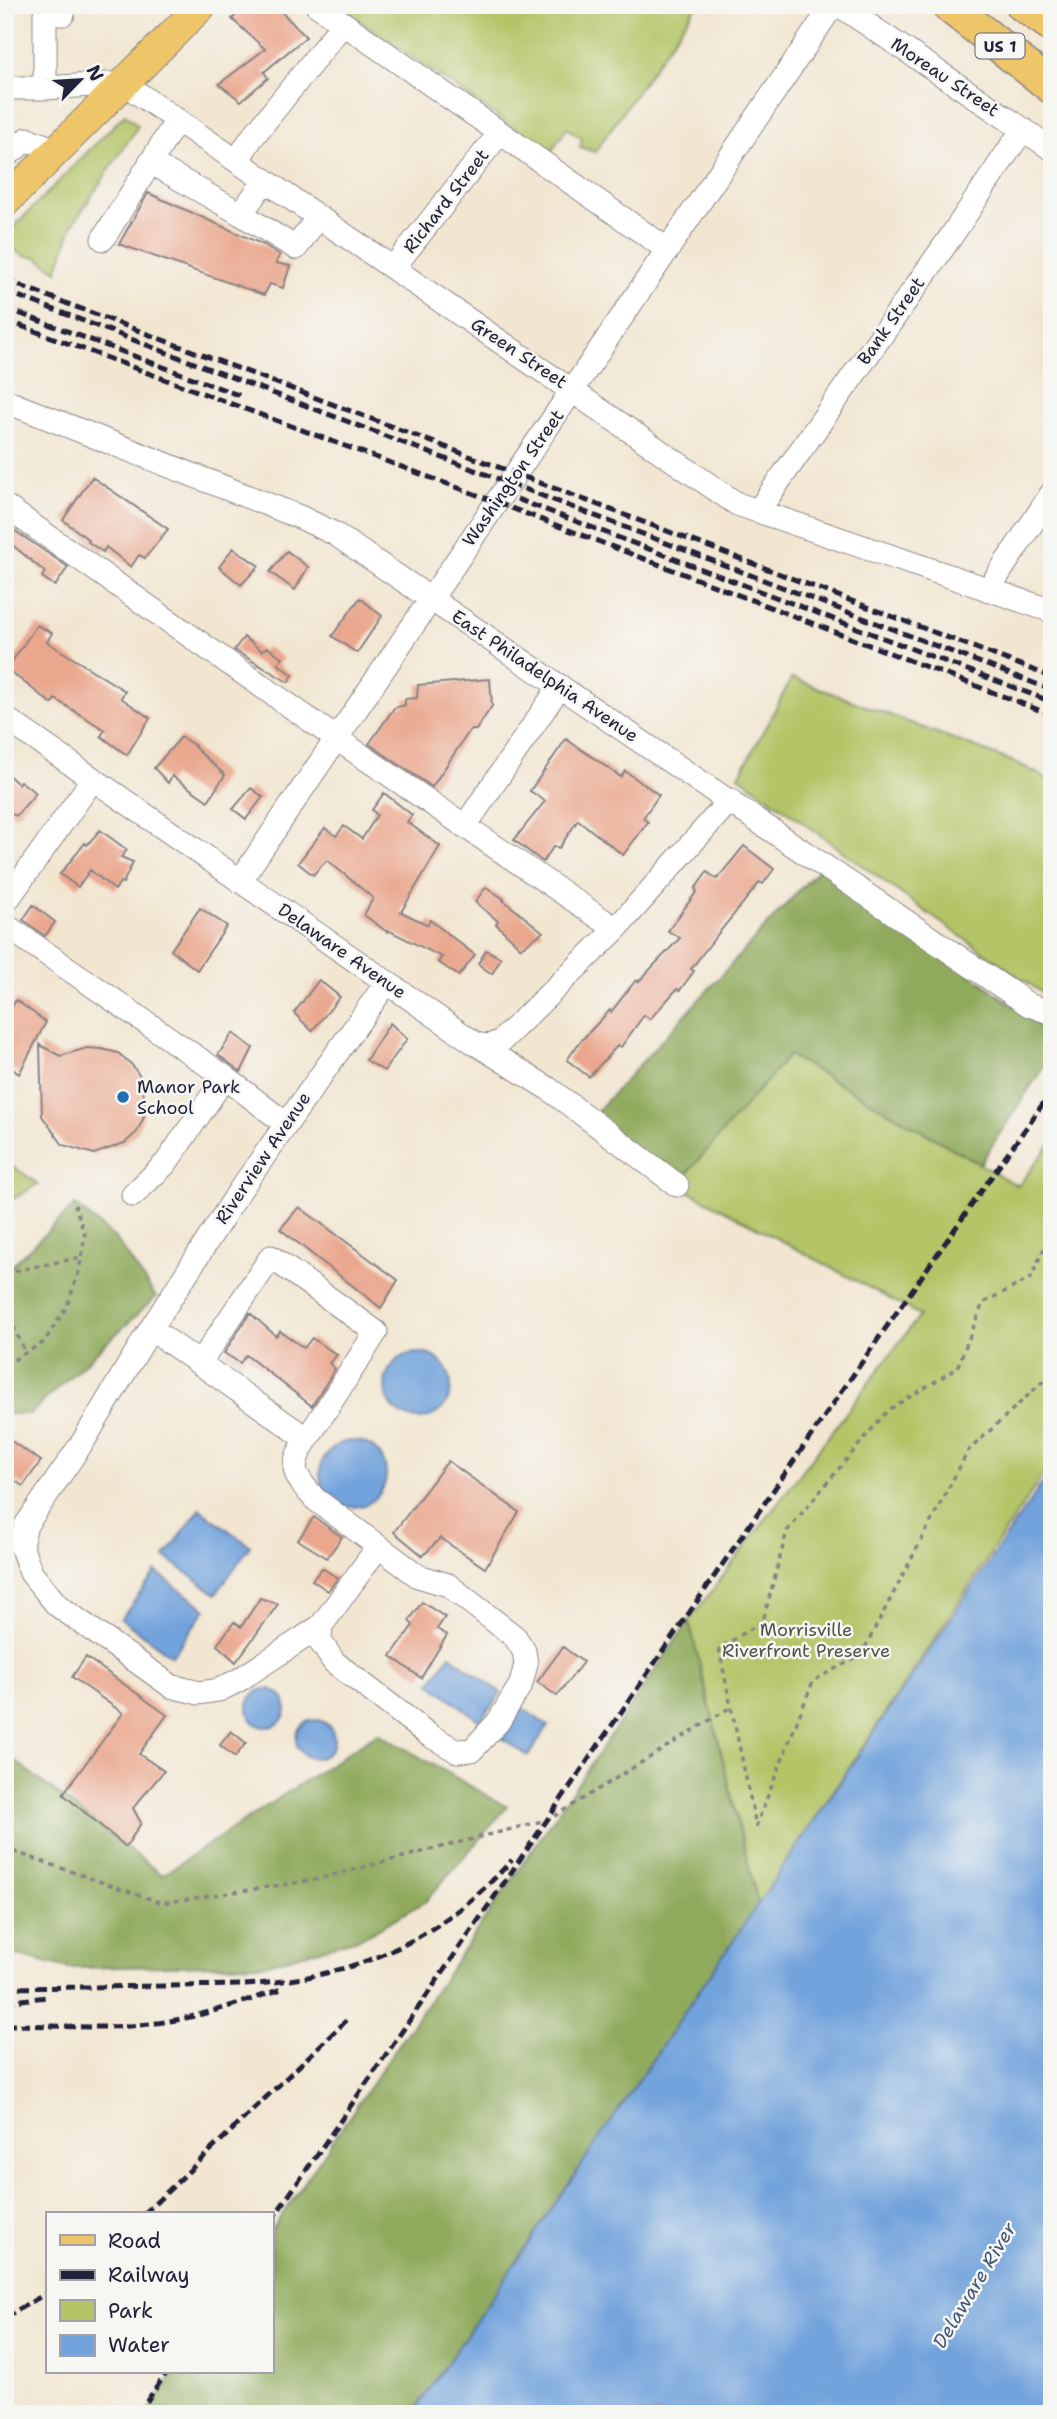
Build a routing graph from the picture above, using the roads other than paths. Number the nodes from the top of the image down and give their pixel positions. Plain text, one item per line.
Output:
1 (63, 5) edge
2 (202, 5) edge
3 (317, 5) edge
4 (833, 5) edge
5 (838, 5) edge
6 (948, 5) edge
7 (1023, 5) edge
8 (342, 25) junction
9 (1052, 25) edge
10 (123, 83) junction
11 (1052, 87) edge
12 (5, 88) edge
13 (45, 88) junction
14 (177, 120) junction
15 (1023, 129) junction
16 (499, 134) junction
17 (1052, 149) edge
18 (56, 150) junction
19 (5, 157) edge
20 (237, 161) junction
21 (150, 162) junction
22 (265, 180) junction
23 (5, 202) edge
24 (241, 214) junction
25 (318, 216) junction
26 (103, 239) dead end
27 (668, 250) junction
28 (393, 268) junction
29 (573, 390) junction
30 (5, 401) edge
31 (1052, 493) edge
32 (5, 506) edge
33 (758, 511) junction
34 (988, 590) junction
35 (430, 598) junction
36 (1052, 611) edge
37 (561, 686) junction
38 (5, 718) edge
39 (337, 739) junction
40 (93, 779) junction
41 (730, 800) junction
42 (465, 826) junction
43 (240, 881) junction
44 (5, 903) edge
45 (5, 926) edge
46 (616, 929) junction
47 (387, 982) junction
48 (1052, 1013) edge
49 (480, 1045) junction
50 (225, 1077) junction
51 (286, 1124) junction
52 (677, 1185) dead end
53 (133, 1195) dead end
54 (148, 1333) junction
55 (200, 1363) junction
56 (307, 1439) junction
57 (378, 1548) junction
58 (321, 1626) junction

1 - 13 street
2 - 10 main road
3 - 8 street
4 - 27 street, Washington Street
5 - 15 street, Moreau Street
6 - 11 highway, US 1
7 - 9 highway, US 1
8 - 16 street
8 - 20 street
10 - 13 street
10 - 14 street, Green Street
10 - 18 main road
12 - 13 street
14 - 20 street, Green Street
14 - 21 street
15 - 17 street, Moreau Street
15 - 33 street, Bank Street
16 - 27 street
16 - 28 street, Richard Street
18 - 19 street
18 - 23 main road
20 - 22 street, Green Street
21 - 24 street
21 - 26 street
22 - 24 street
22 - 25 street, Green Street
24 - 25 street
25 - 28 street, Green Street
27 - 29 street, Washington Street
28 - 29 street, Green Street
29 - 33 street, Green Street
29 - 35 street, Washington Street
30 - 35 street, East Philadelphia Avenue
31 - 34 street
32 - 39 street
33 - 34 street, Green Street
34 - 36 street, Green Street
35 - 37 street, East Philadelphia Avenue
35 - 39 street, Washington Street
37 - 41 street, East Philadelphia Avenue
37 - 42 street
38 - 40 street, Delaware Avenue
39 - 42 street
39 - 43 street, Washington Street
40 - 43 street, Delaware Avenue
40 - 44 street
41 - 46 street
41 - 48 street, East Philadelphia Avenue
42 - 46 street
43 - 47 street, Delaware Avenue
45 - 50 street
46 - 49 street
47 - 49 street, Delaware Avenue
47 - 51 street, Riverview Avenue
49 - 52 street, Delaware Avenue
50 - 51 street
50 - 53 street
51 - 54 street, Riverview Avenue
54 - 55 street
54 - 58 street, Riverview Avenue
55 - 56 street
55 - 56 street
56 - 57 street
57 - 58 street
57 - 58 street

